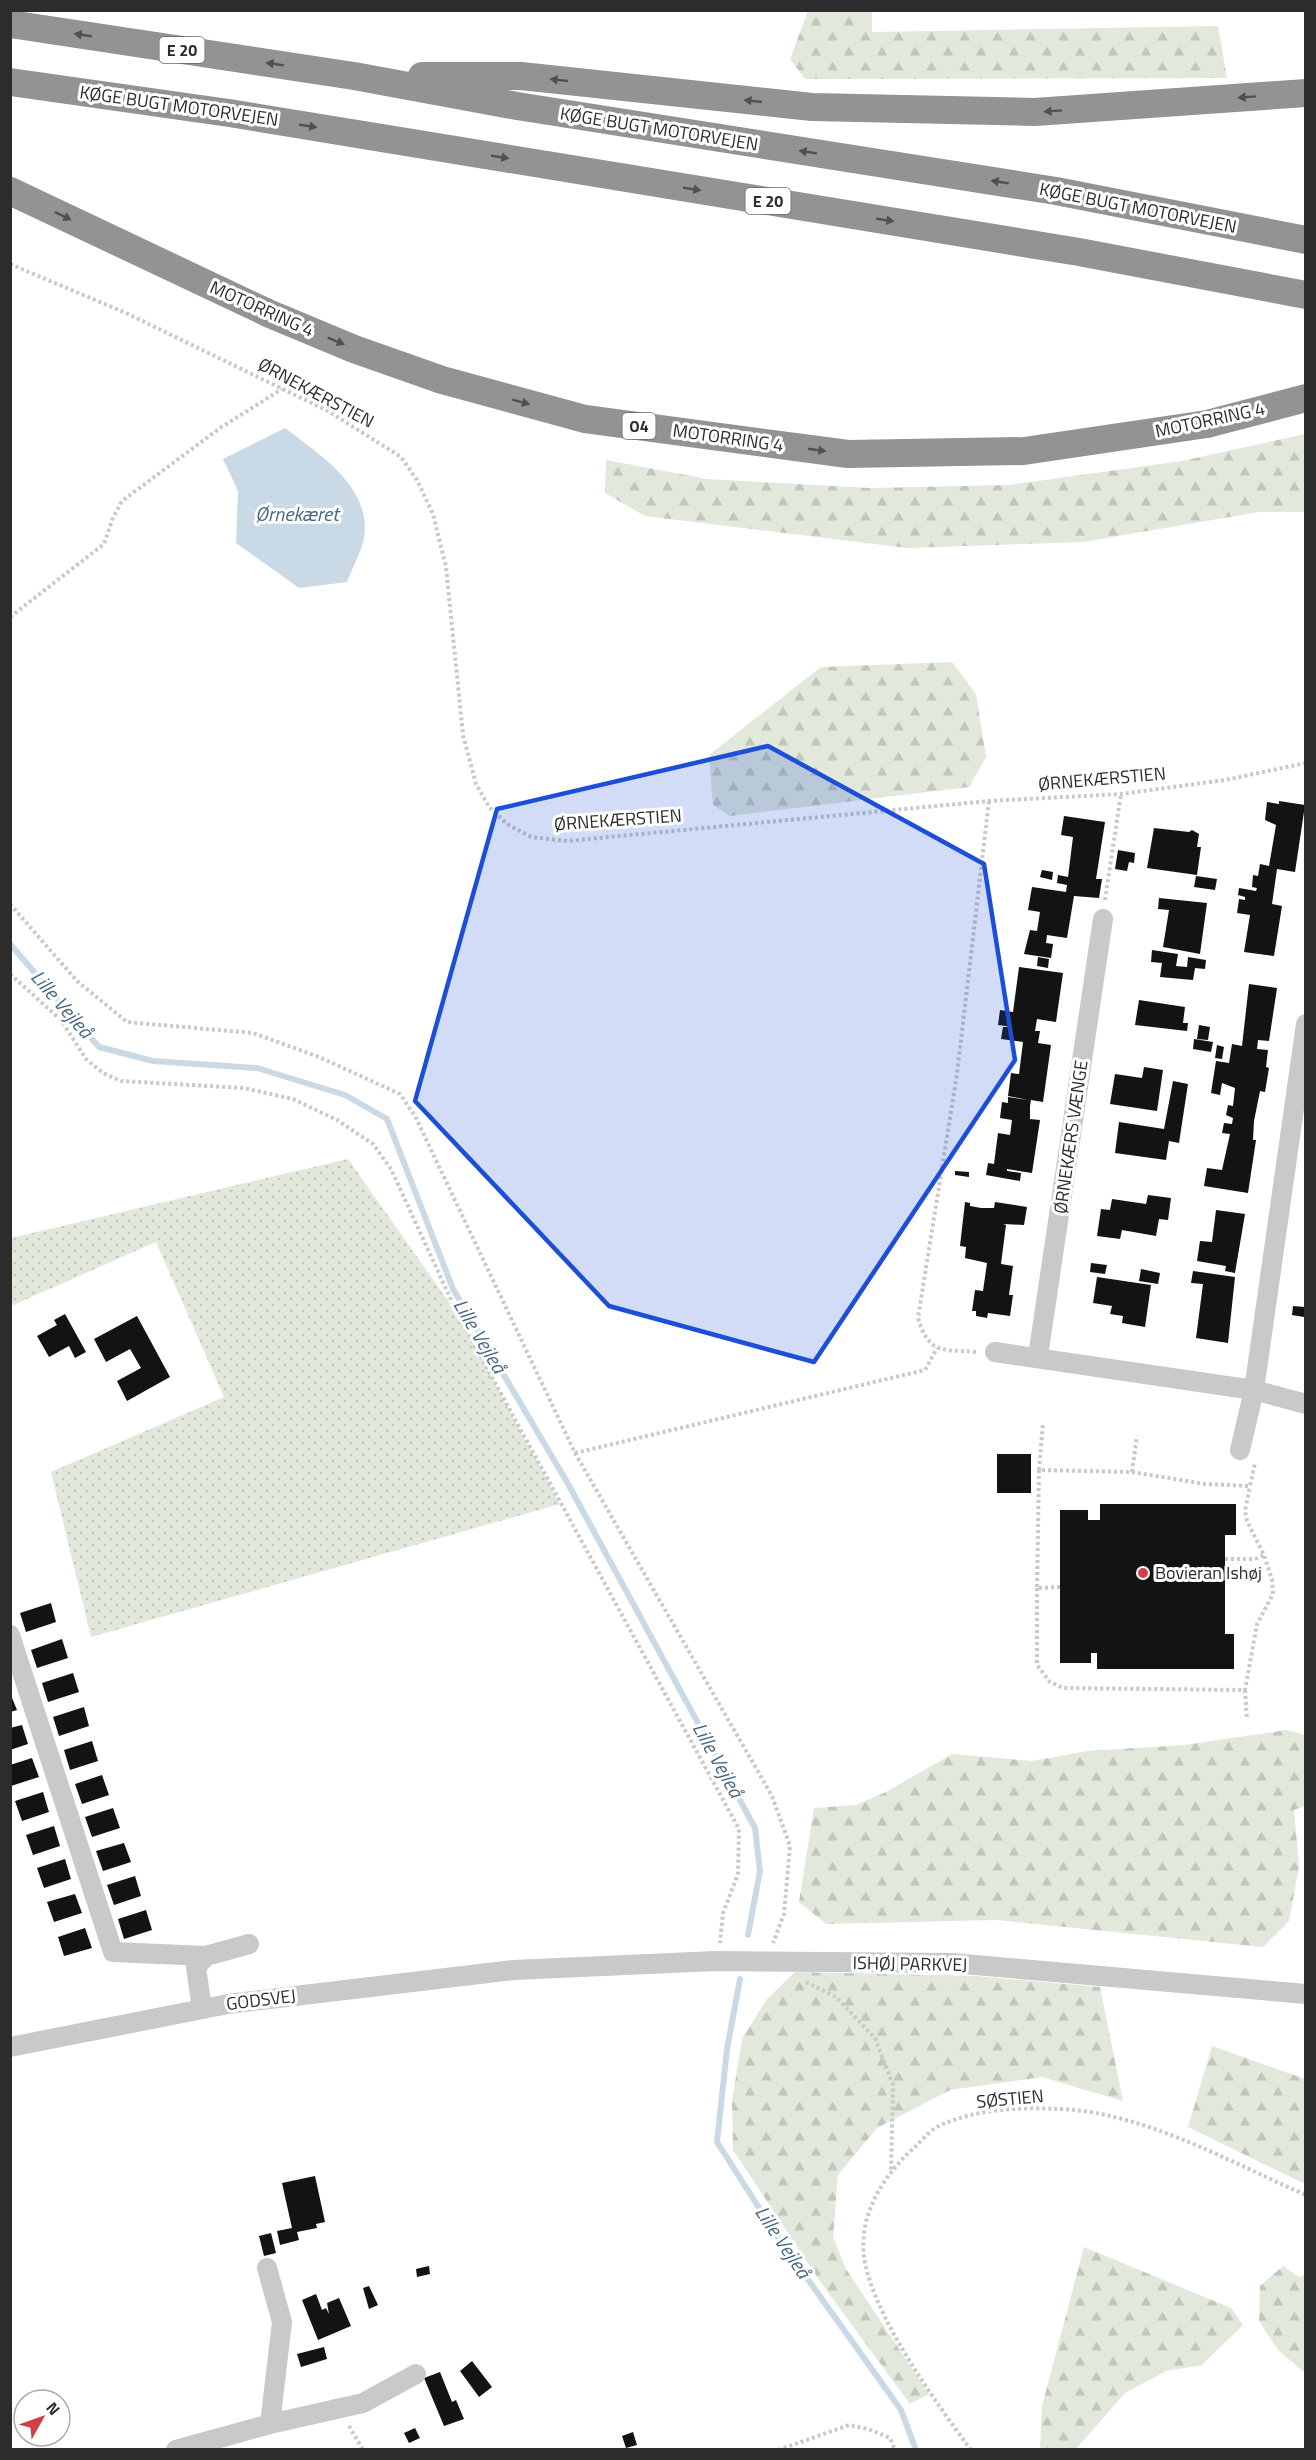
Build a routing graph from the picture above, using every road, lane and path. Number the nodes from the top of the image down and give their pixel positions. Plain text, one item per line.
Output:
1 (10, 24) edge
2 (354, 76) junction
3 (10, 82) edge
4 (1305, 93) edge
5 (10, 191) edge
6 (1305, 240) edge
7 (10, 264) edge
8 (1305, 295) edge
9 (282, 388) junction
10 (1305, 398) edge
11 (10, 617) edge
12 (1305, 762) edge
13 (1121, 794) junction
14 (989, 801) junction
15 (10, 904) edge
16 (1103, 919) joint
17 (10, 974) edge
18 (1305, 1024) edge
19 (937, 1348) junction
20 (995, 1352) joint
21 (1038, 1356) junction
22 (1254, 1390) junction
23 (1305, 1404) edge
24 (1043, 1423) dead end
25 (1137, 1436) dead end
26 (1249, 1452) joint
27 (575, 1453) junction
28 (1039, 1470) junction
29 (1132, 1472) junction
30 (1250, 1486) junction
31 (1264, 1555) junction
32 (1225, 1559) dead end
33 (1060, 1587) dead end
34 (1037, 1588) junction
35 (10, 1635) edge
36 (1245, 1690) junction
37 (1247, 1719) dead end
38 (249, 1944) dead end
39 (206, 1956) junction
40 (716, 1961) junction
41 (766, 1962) junction
42 (513, 1970) joint
43 (1305, 1994) edge
44 (202, 2009) junction
45 (10, 2047) edge
46 (891, 2171) junction
47 (1305, 2195) edge
48 (267, 2268) dead end
49 (416, 2374) dead end
50 (338, 2411) junction
51 (270, 2424) junction
52 (176, 2450) edge
53 (363, 2450) edge
54 (778, 2450) edge
55 (895, 2450) edge
56 (971, 2450) edge

2 -> 1 highway, KØGE BUGT MOTORVEJEN / E 20
4 -> 2 highway
6 -> 2 highway, KØGE BUGT MOTORVEJEN / E 20
3 -> 8 highway, KØGE BUGT MOTORVEJEN / E 20
5 -> 10 highway, MOTORRING 4 / O4
7 - 9 path, ØRNEKÆRSTIEN
9 - 11 path
9 - 14 path, ØRNEKÆRSTIEN
12 - 13 path, ØRNEKÆRSTIEN
13 - 14 path, ØRNEKÆRSTIEN
13 - 16 path
14 - 19 path
15 - 27 path
16 - 21 street, ØRNEKÆRS VÆNGE
17 - 40 path
18 - 22 street
19 - 20 path
19 - 27 path
20 - 21 street
21 - 22 street
22 - 23 street
22 - 26 street
24 - 28 path
25 - 29 path
26 - 30 path
27 - 41 path
28 - 29 path
28 - 34 path
29 - 30 path
30 - 31 path
31 - 32 path
31 - 36 path
33 - 34 path
34 - 36 path
35 - 39 street
36 - 37 path
38 - 39 street
39 - 44 street
40 - 41 street, ISHØJ PARKVEJ
40 - 42 street, ISHØJ PARKVEJ
41 - 43 street, ISHØJ PARKVEJ
41 - 46 path
42 - 44 street, GODSVEJ
44 - 45 street, GODSVEJ
46 - 47 path, SØSTIEN
46 - 56 path, SØSTIEN
48 - 51 street
49 - 50 street
50 - 51 street
50 - 53 path
51 - 52 street
54 - 55 path

